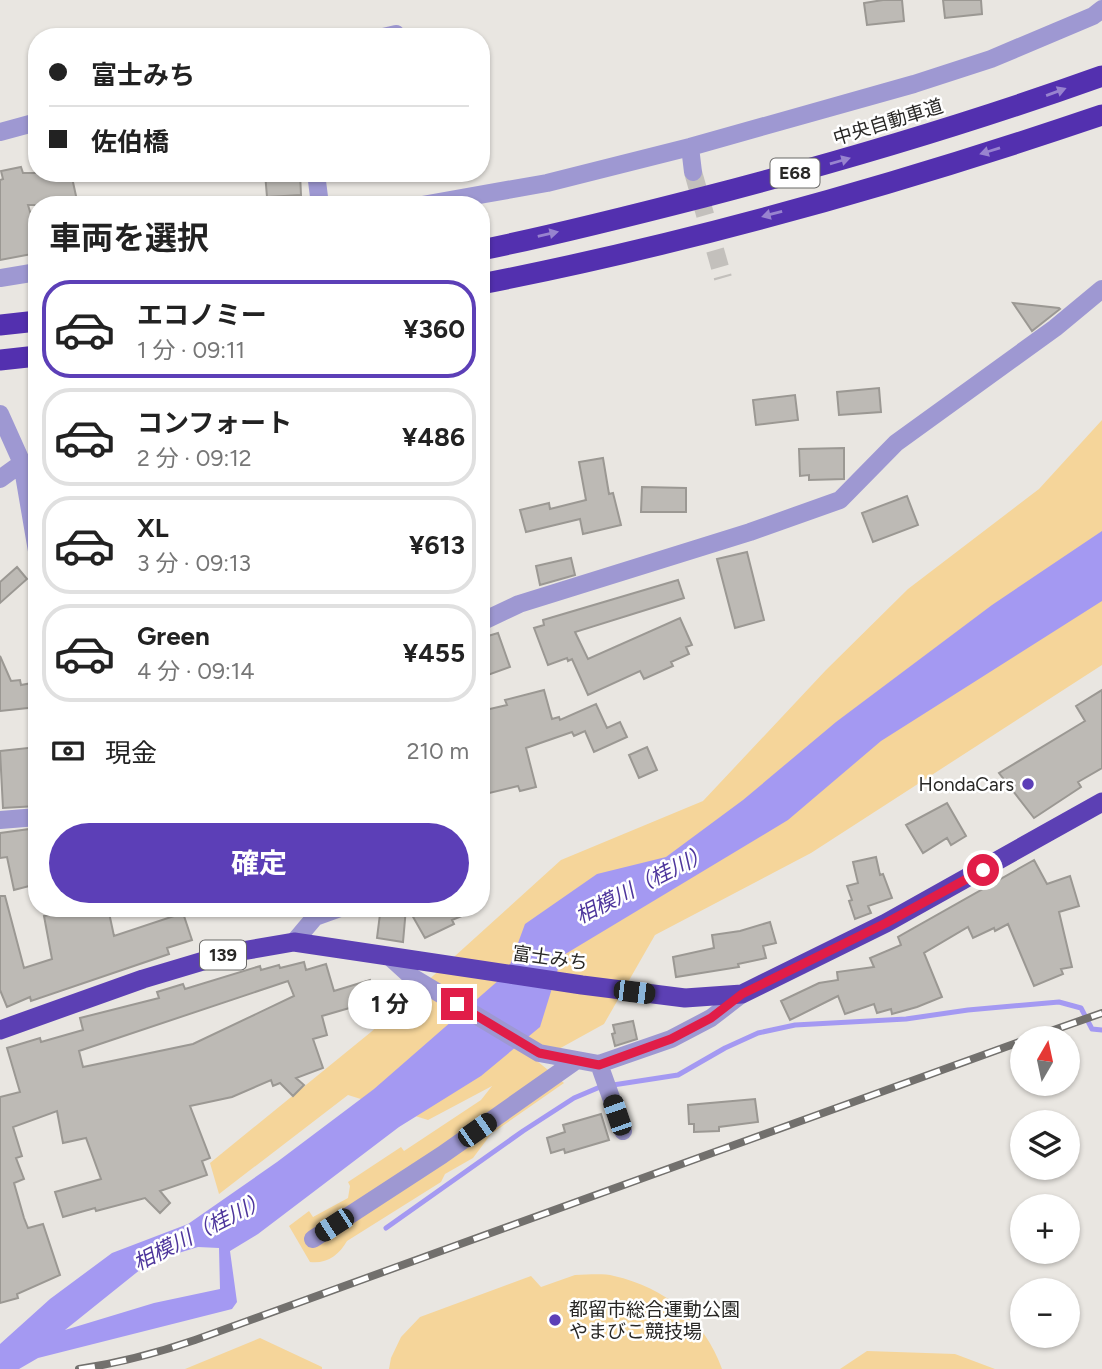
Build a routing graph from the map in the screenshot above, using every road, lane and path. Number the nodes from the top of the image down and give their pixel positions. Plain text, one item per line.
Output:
1 (1102, 9) edge
2 (1102, 76) edge
3 (1102, 115) edge
4 (28, 124) edge
5 (0, 132) edge
6 (690, 147) junction
7 (693, 172) tunnel mouth
8 (473, 196) edge
9 (490, 248) edge
10 (28, 273) edge
11 (0, 278) edge
12 (490, 282) edge
13 (1102, 289) edge
14 (28, 322) edge
15 (0, 325) edge
16 (28, 357) edge
17 (0, 360) edge
18 (0, 414) edge
19 (22, 463) junction
20 (0, 479) edge
21 (28, 498) edge
22 (490, 618) edge
23 (1102, 802) edge
24 (28, 818) edge
25 (0, 820) edge
26 (318, 917) edge
27 (293, 942) junction
28 (389, 956) junction
29 (742, 994) junction
30 (0, 1030) edge
31 (577, 1060) junction
32 (604, 1078) junction
33 (622, 1131) dead end
34 (313, 1239) dead end

1 - 6 street
9 -> 2 highway, 中央自動車道 / E68
3 -> 12 highway, E68
4 - 5 street
6 - 7 street
6 - 8 street
10 - 11 street
13 - 22 street
14 - 15 highway
16 - 17 highway
18 - 19 street
19 - 20 street
19 - 21 street
23 - 29 highway, 富士みち / 139
24 - 25 street
26 - 27 street
27 - 28 highway, 富士みち / 139
27 - 30 highway, 富士みち / 139
28 - 29 highway, 富士みち / 139
28 - 31 street
29 - 32 street
31 - 32 street
31 - 34 street
32 - 33 street

